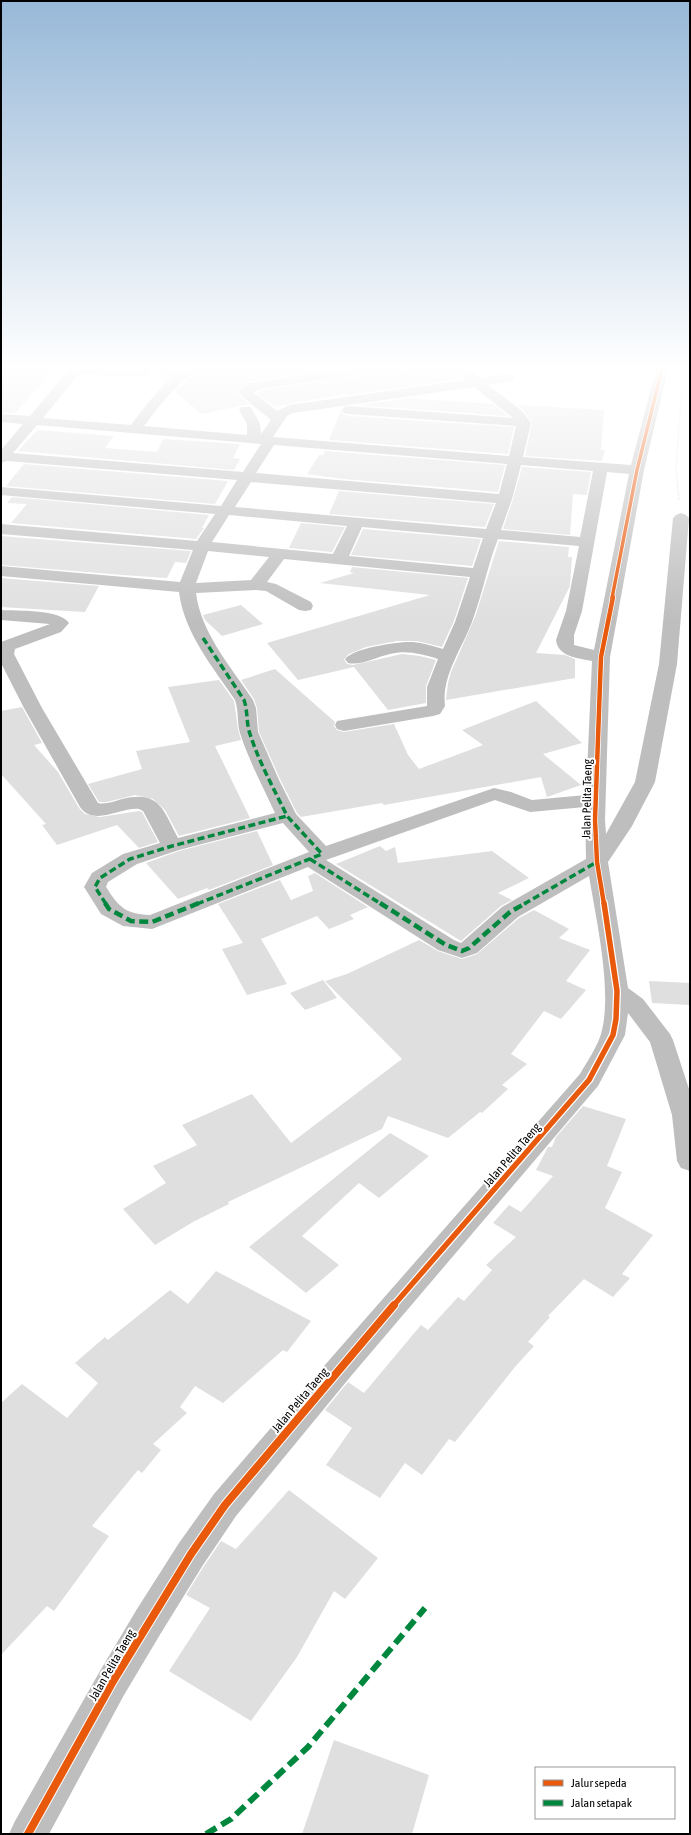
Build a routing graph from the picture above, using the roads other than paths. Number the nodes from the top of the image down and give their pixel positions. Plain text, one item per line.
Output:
1 (257, 451) edge
2 (397, 451) edge
3 (517, 451) edge
4 (644, 451) edge
5 (2, 457) edge
6 (515, 460) junction
7 (601, 466) junction
8 (637, 470) junction
9 (246, 476) junction
10 (1, 491) edge
11 (505, 499) junction
12 (223, 511) junction
13 (681, 518) road end
14 (356, 523) junction
15 (1, 529) edge
16 (492, 535) junction
17 (587, 542) junction
18 (202, 546) junction
19 (280, 554) junction
20 (339, 559) junction
21 (1, 571) edge
22 (479, 573) junction
23 (256, 585) junction
24 (187, 588) junction
25 (305, 606) dead end
26 (1, 615) edge
27 (447, 656) junction
28 (601, 657) junction
29 (354, 659) dead end
30 (344, 724) dead end
31 (596, 800) junction
32 (287, 816) junction
33 (172, 846) junction
34 (316, 857) junction
35 (597, 862) junction
36 (617, 991) junction
37 (690, 1162) edge
38 (28, 1834) edge

1 - 9 street
2 - 6 street
3 - 6 street
4 - 8 street, Jalan Pelita Taeng
5 - 9 street
6 - 7 street
6 - 11 street
7 - 8 street
7 - 17 street
8 - 28 street, Jalan Pelita Taeng
9 - 11 street
9 - 12 street
10 - 12 street
11 - 16 street
12 - 14 street
12 - 18 street
13 - 35 street
14 - 16 street
14 - 20 street
15 - 18 street
16 - 17 street
16 - 22 street
17 - 28 street
18 - 19 street
18 - 24 street
19 - 20 street
19 - 23 street
20 - 22 street
21 - 24 street
22 - 27 street
23 - 24 street
23 - 25 street
24 - 32 street
26 - 33 street
27 - 29 street
27 - 30 street
28 - 31 street, Jalan Pelita Taeng
31 - 34 street
31 - 35 street, Jalan Pelita Taeng
32 - 33 street
32 - 34 street
33 - 34 street
34 - 35 street
35 - 36 street, Jalan Pelita Taeng
36 - 37 street
36 - 38 street, Jalan Pelita Taeng

